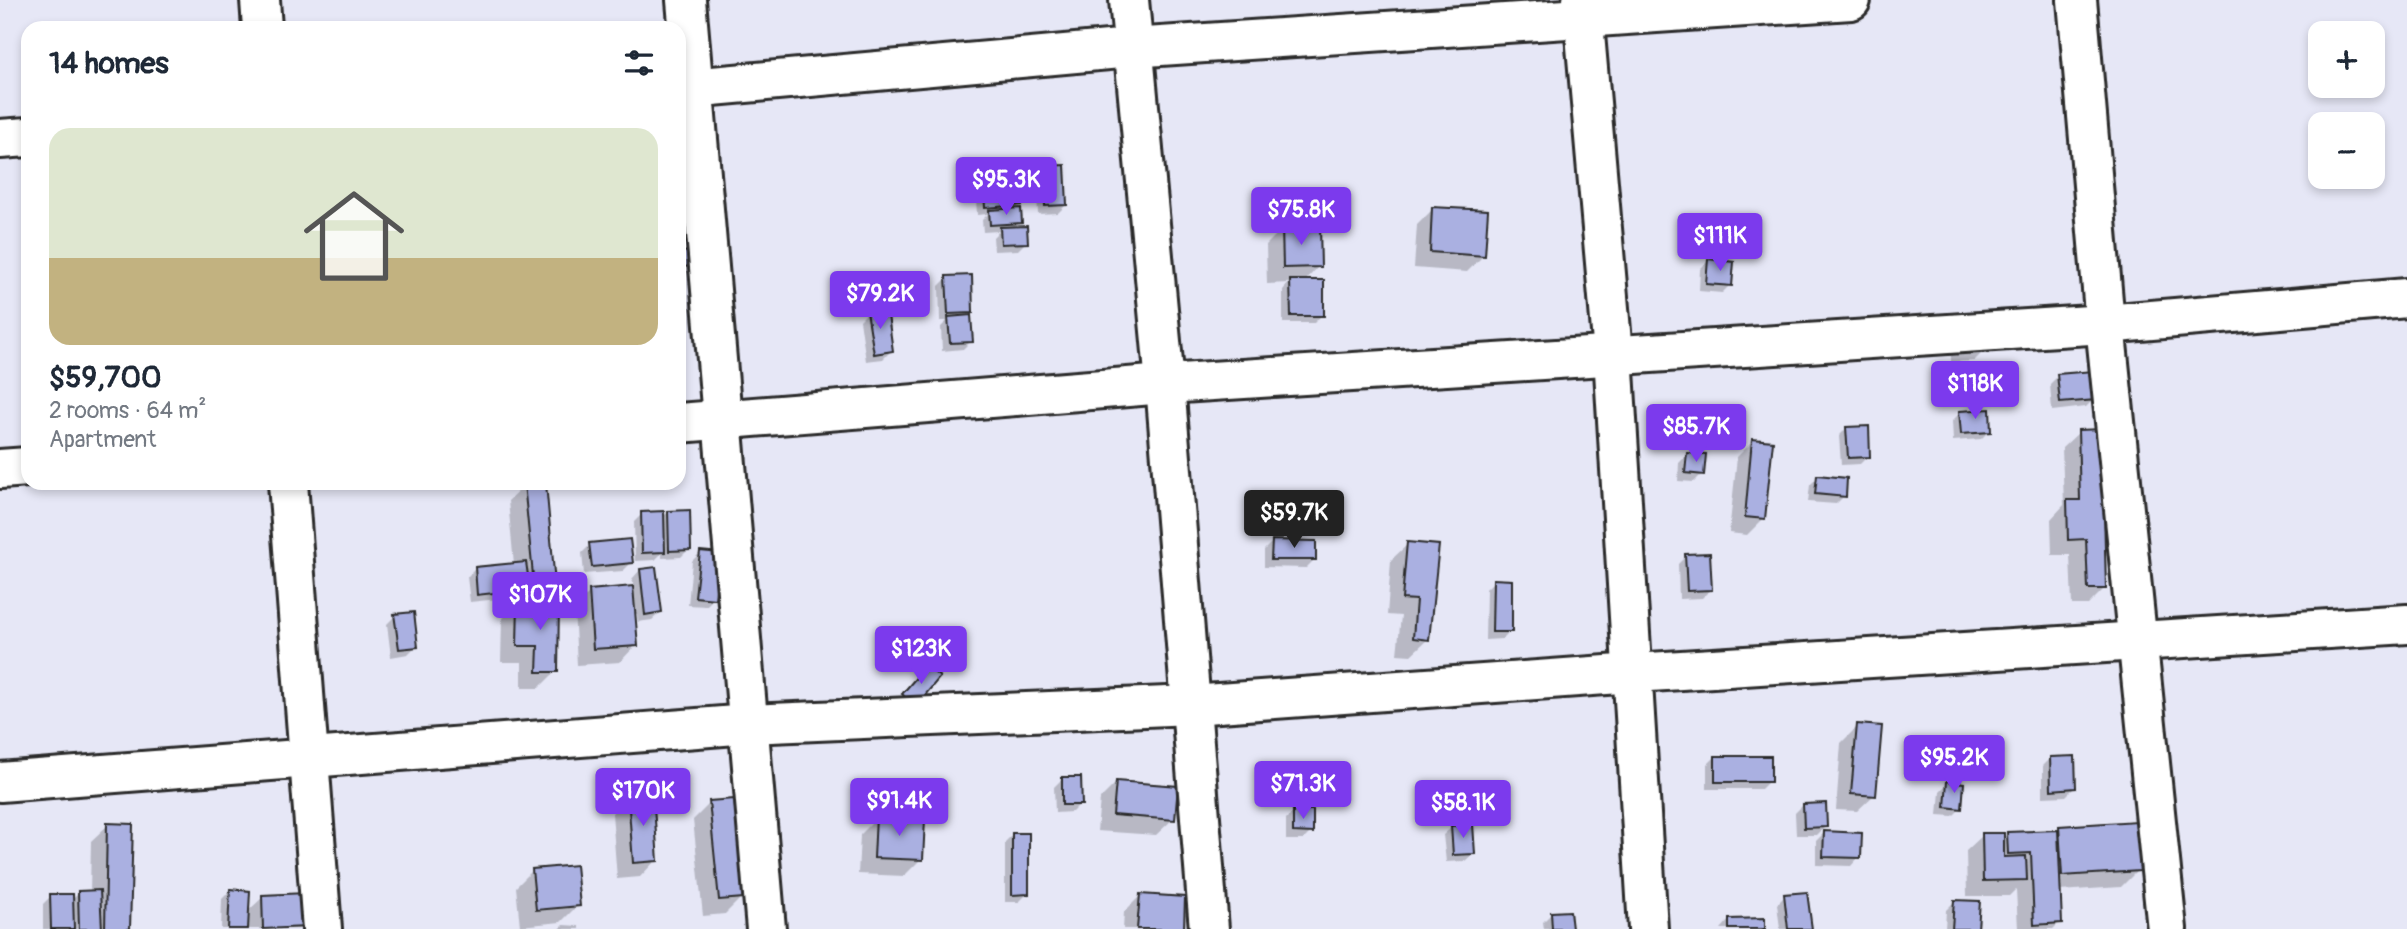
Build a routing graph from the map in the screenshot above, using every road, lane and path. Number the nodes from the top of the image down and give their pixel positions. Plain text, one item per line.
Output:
1 (260, 0) edge
2 (686, 0) edge
3 (1129, 0) edge
4 (1851, 0) edge
5 (2077, 0) edge
6 (1583, 8) edge
7 (262, 21) edge
8 (686, 21) edge
9 (1131, 48) junction
10 (686, 88) edge
11 (686, 97) edge
12 (21, 138) edge
13 (0, 139) edge
14 (2407, 298) edge
15 (2105, 324) junction
16 (1613, 354) junction
17 (1166, 384) junction
18 (722, 421) junction
19 (686, 424) edge
20 (21, 467) edge
21 (0, 468) edge
22 (289, 490) edge
23 (2407, 624) edge
24 (2137, 642) junction
25 (1634, 673) junction
26 (1191, 705) junction
27 (750, 724) junction
28 (311, 757) junction
29 (0, 782) edge
30 (322, 929) edge
31 (766, 929) edge
32 (1209, 929) edge
33 (1648, 929) edge
34 (2167, 929) edge

1 - 7 street
2 - 8 street
3 - 9 street
4 - 6 street
5 - 15 street
6 - 9 street
6 - 16 street
9 - 10 street
9 - 17 street
11 - 18 street
12 - 13 street
14 - 15 street
15 - 16 street
15 - 24 street
16 - 17 street
16 - 25 street
17 - 18 street
17 - 26 street
18 - 19 street
18 - 27 street
20 - 21 street
22 - 28 street
23 - 24 street
24 - 25 street
24 - 34 street
25 - 26 street
25 - 33 street
26 - 27 street
26 - 32 street
27 - 28 street
27 - 31 street
28 - 29 street
28 - 30 street

